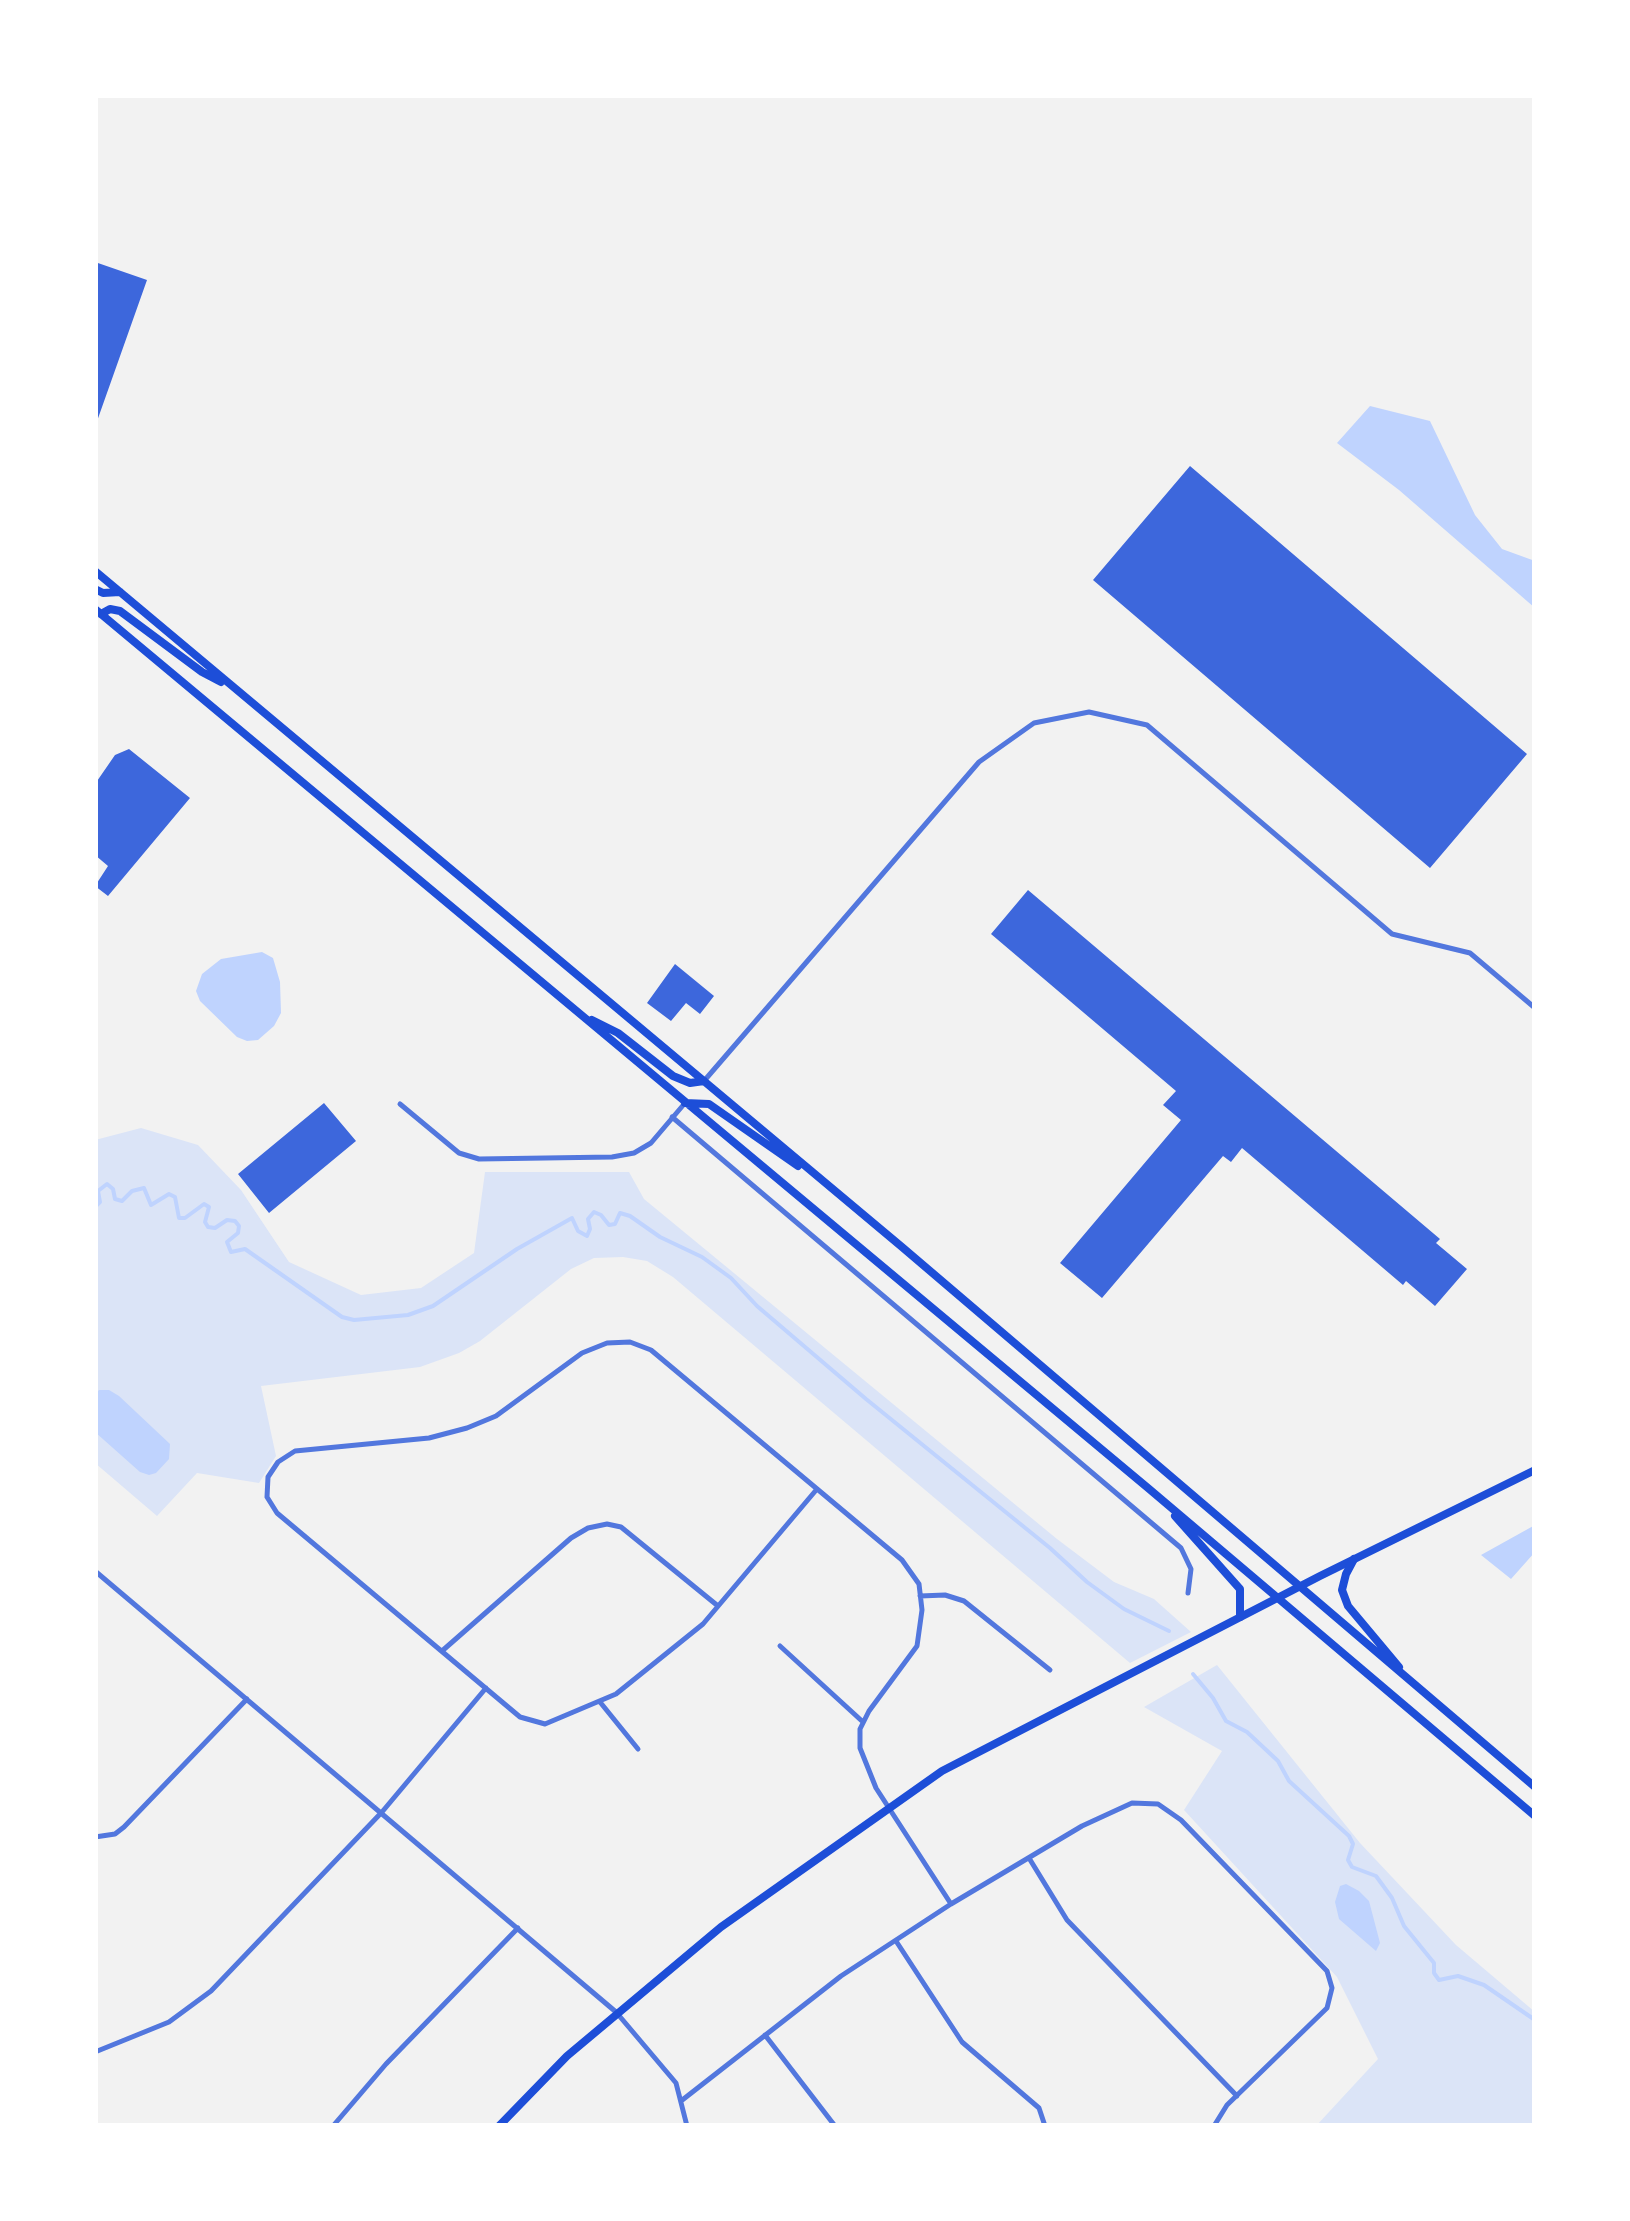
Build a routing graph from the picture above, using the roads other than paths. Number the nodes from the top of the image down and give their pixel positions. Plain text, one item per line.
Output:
1 (95, 572) edge
2 (95, 589) edge
3 (120, 592) junction
4 (98, 612) edge
5 (238, 691) junction
6 (1535, 1008) edge
7 (575, 1010) junction
8 (704, 1081) junction
9 (686, 1102) junction
10 (400, 1104) dead end
11 (672, 1117) junction
12 (816, 1175) junction
13 (1535, 1470) edge
14 (1148, 1488) junction
15 (818, 1490) junction
16 (1354, 1559) junction
17 (95, 1570) edge
18 (1299, 1586) junction
19 (1188, 1593) dead end
20 (920, 1596) junction
21 (1278, 1598) junction
22 (718, 1606) junction
23 (1240, 1617) junction
24 (780, 1646) dead end
25 (442, 1651) junction
26 (1050, 1670) dead end
27 (486, 1688) junction
28 (1418, 1689) junction
29 (247, 1698) junction
30 (600, 1702) junction
31 (863, 1722) junction
32 (638, 1749) dead end
33 (1535, 1786) edge
34 (890, 1807) junction
35 (382, 1812) junction
36 (1535, 1816) edge
37 (95, 1837) edge
38 (1028, 1858) junction
39 (951, 1904) junction
40 (518, 1928) junction
41 (896, 1940) junction
42 (616, 2012) junction
43 (765, 2035) junction
44 (95, 2052) edge
45 (1237, 2096) junction
46 (682, 2101) junction
47 (333, 2126) edge
48 (499, 2126) edge
49 (687, 2126) edge
50 (835, 2126) edge
51 (1046, 2126) edge
52 (1214, 2126) edge

1 - 3 main road
2 - 3 main road
3 - 5 main road
4 - 5 main road
4 - 7 main road
5 - 8 main road
6 - 8 street
7 - 8 main road
7 - 9 main road
8 - 12 main road
9 - 11 street
9 - 12 main road
9 - 14 main road
10 - 11 street
11 - 19 street
12 - 18 main road
13 - 16 main road
14 - 21 main road
14 - 23 main road
15 - 20 street
15 - 22 street
15 - 25 street
16 - 18 main road
16 - 28 main road
17 - 29 street
18 - 21 main road
18 - 28 main road
20 - 26 street
20 - 31 street
21 - 23 main road
21 - 36 main road
22 - 25 street
22 - 30 street
23 - 34 main road
24 - 31 street
25 - 27 street
27 - 30 street
27 - 35 street
28 - 33 main road
29 - 35 street
29 - 37 street
30 - 32 street
31 - 34 street
34 - 39 street
34 - 42 main road
35 - 40 street
35 - 44 street
38 - 39 street
38 - 45 street
38 - 45 street
39 - 41 street
40 - 42 street
40 - 47 street
41 - 43 street
41 - 51 street
42 - 46 street
42 - 48 main road
43 - 46 street
43 - 50 street
45 - 52 street
46 - 49 street

